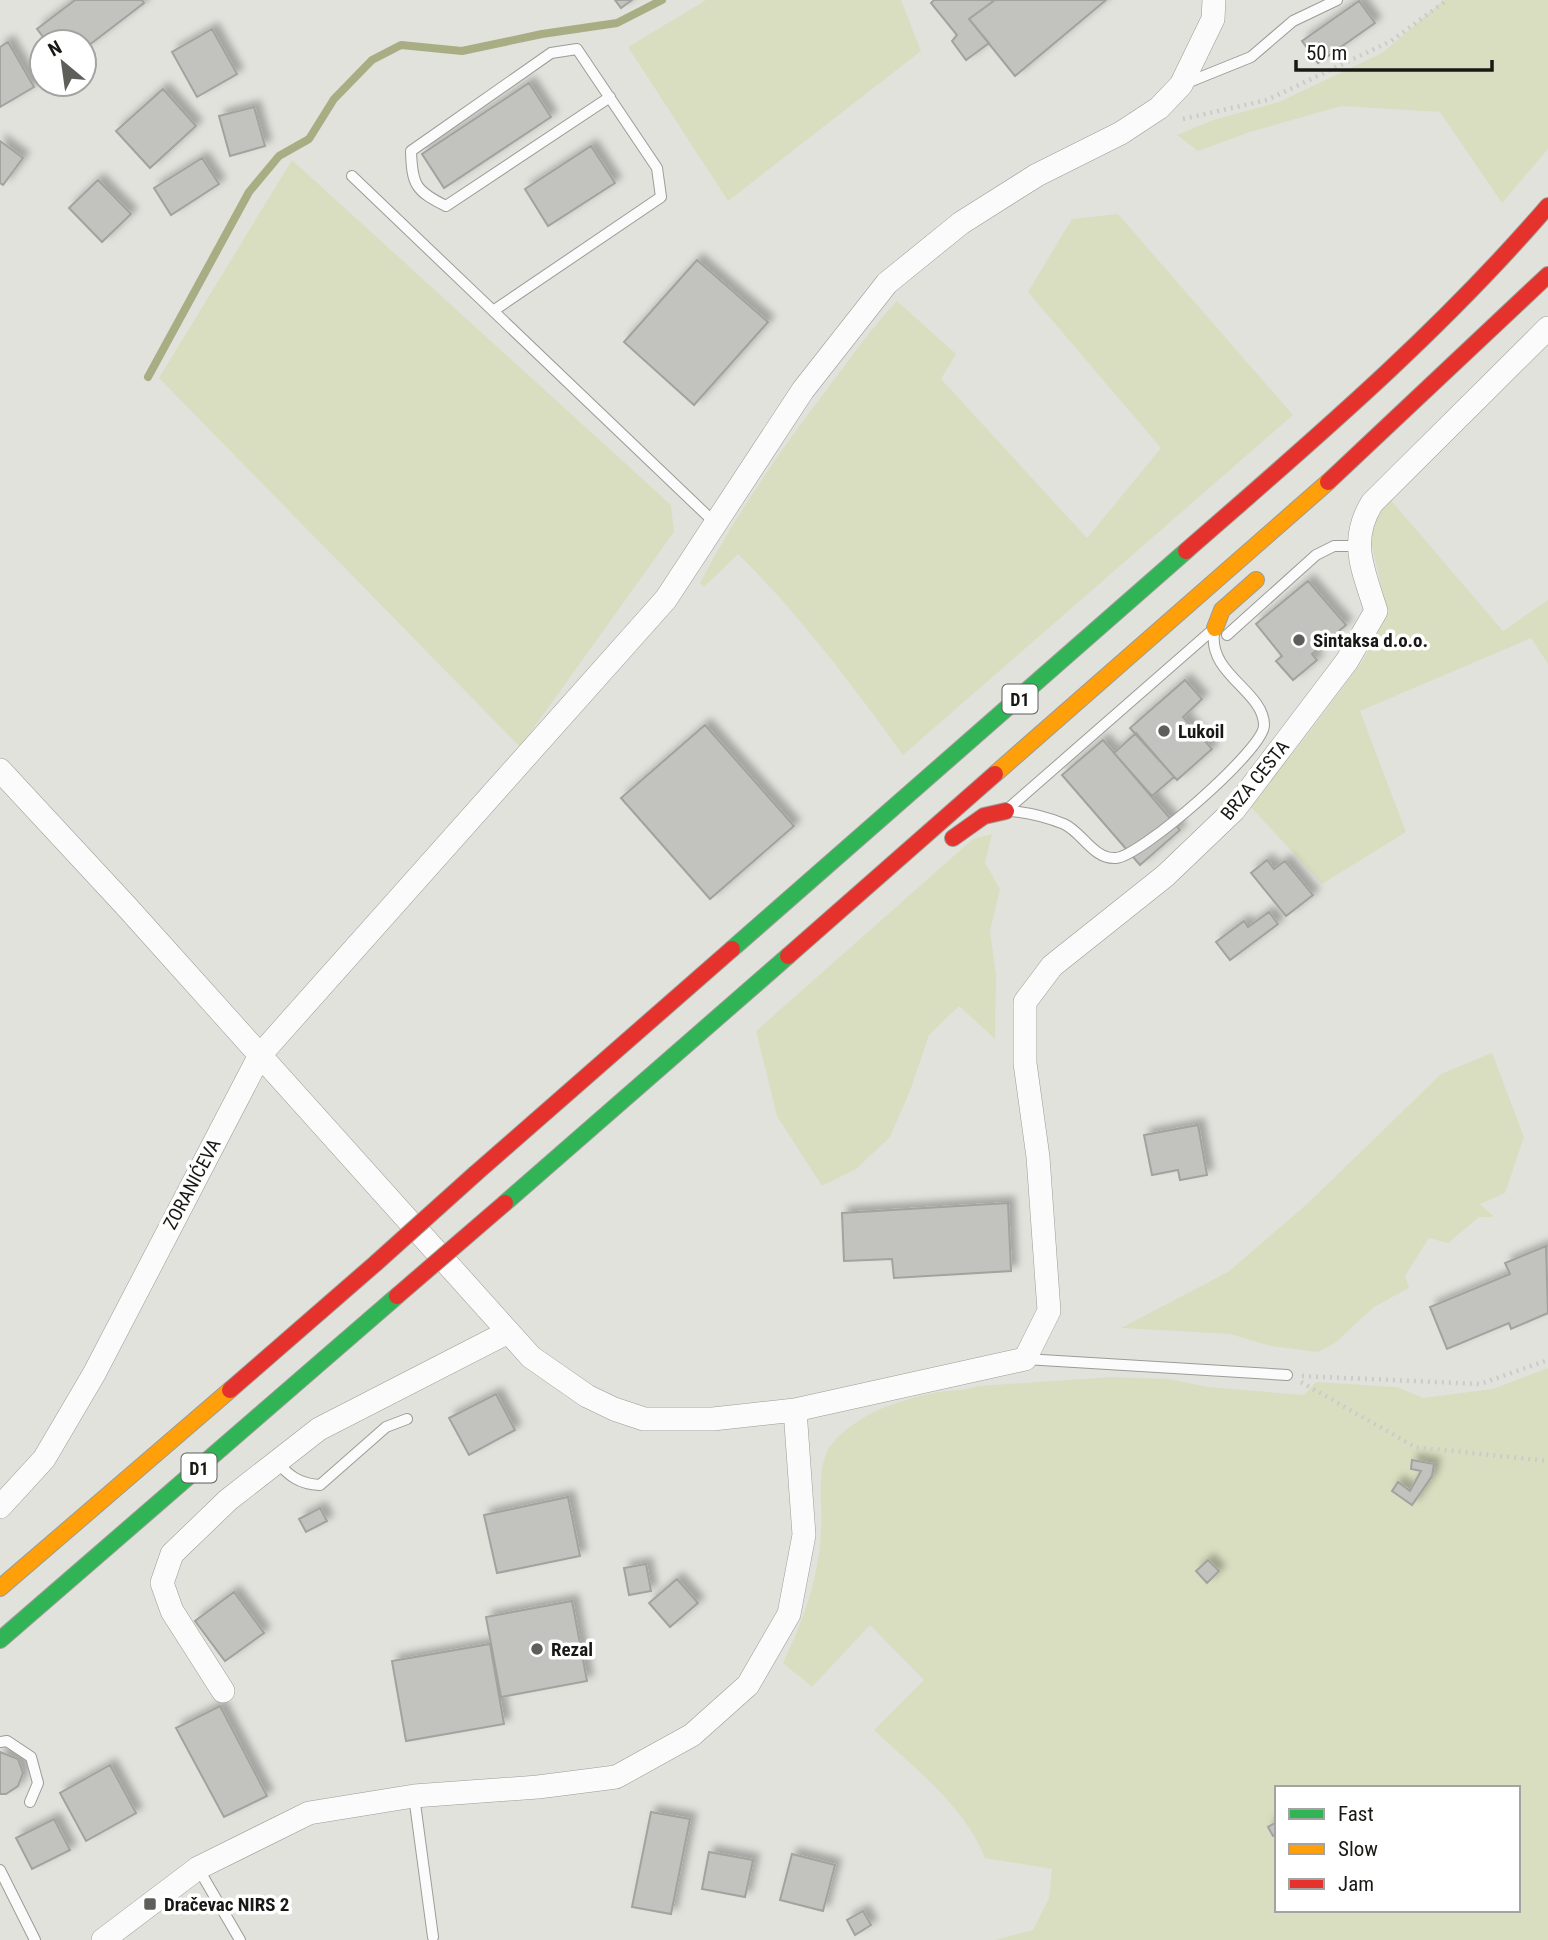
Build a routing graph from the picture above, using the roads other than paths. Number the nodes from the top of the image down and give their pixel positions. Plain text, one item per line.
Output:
1 (1214, 0) edge
2 (1337, 0) edge
3 (1181, 85) junction
4 (610, 97) junction
5 (352, 176) dead end
6 (1548, 206) edge
7 (1548, 275) edge
8 (493, 311) junction
9 (1548, 328) edge
10 (1307, 502) junction
11 (714, 522) junction
12 (1298, 534) dead end
13 (1357, 546) junction
14 (1269, 569) dead end
15 (1215, 628) junction
16 (1214, 646) junction
17 (1265, 728) junction
18 (1285, 744) junction
19 (0, 770) edge
20 (1006, 811) junction
21 (904, 856) junction
22 (260, 1055) junction
23 (508, 1332) junction
24 (1025, 1359) junction
25 (1287, 1375) road end
26 (795, 1410) junction
27 (407, 1419) dead end
28 (275, 1460) junction
29 (0, 1507) edge
30 (0, 1588) edge
31 (0, 1640) edge
32 (223, 1691) dead end
33 (0, 1742) edge
34 (414, 1796) junction
35 (30, 1802) dead end
36 (198, 1868) junction
37 (0, 1870) edge
38 (433, 1937) dead end
39 (35, 1940) edge
40 (103, 1940) edge
41 (240, 1940) edge

1 - 3 street
2 - 3 lane
3 - 11 street, ZORANIĆEVA
4 - 4 lane
4 - 8 lane
5 - 8 lane
6 - 30 highway, D1, bridge
7 - 10 highway, D1
8 - 11 lane
9 - 13 street
10 - 12 highway
10 - 21 highway, D1
11 - 22 street, ZORANIĆEVA
13 - 16 lane
13 - 18 street, BRZA CESTA
14 - 15 highway
15 - 16 lane
15 - 20 lane
16 - 17 lane
17 - 18 lane
17 - 20 lane
18 - 24 street, BRZA CESTA
19 - 22 street
20 - 21 highway
21 - 31 highway, D1, bridge
22 - 23 street
22 - 29 street, ZORANIĆEVA
23 - 26 street
23 - 28 street
24 - 25 lane
24 - 26 street
26 - 34 street
27 - 28 lane
28 - 32 street
33 - 35 lane
34 - 36 street
34 - 38 lane
36 - 40 street
36 - 41 lane
37 - 39 lane

